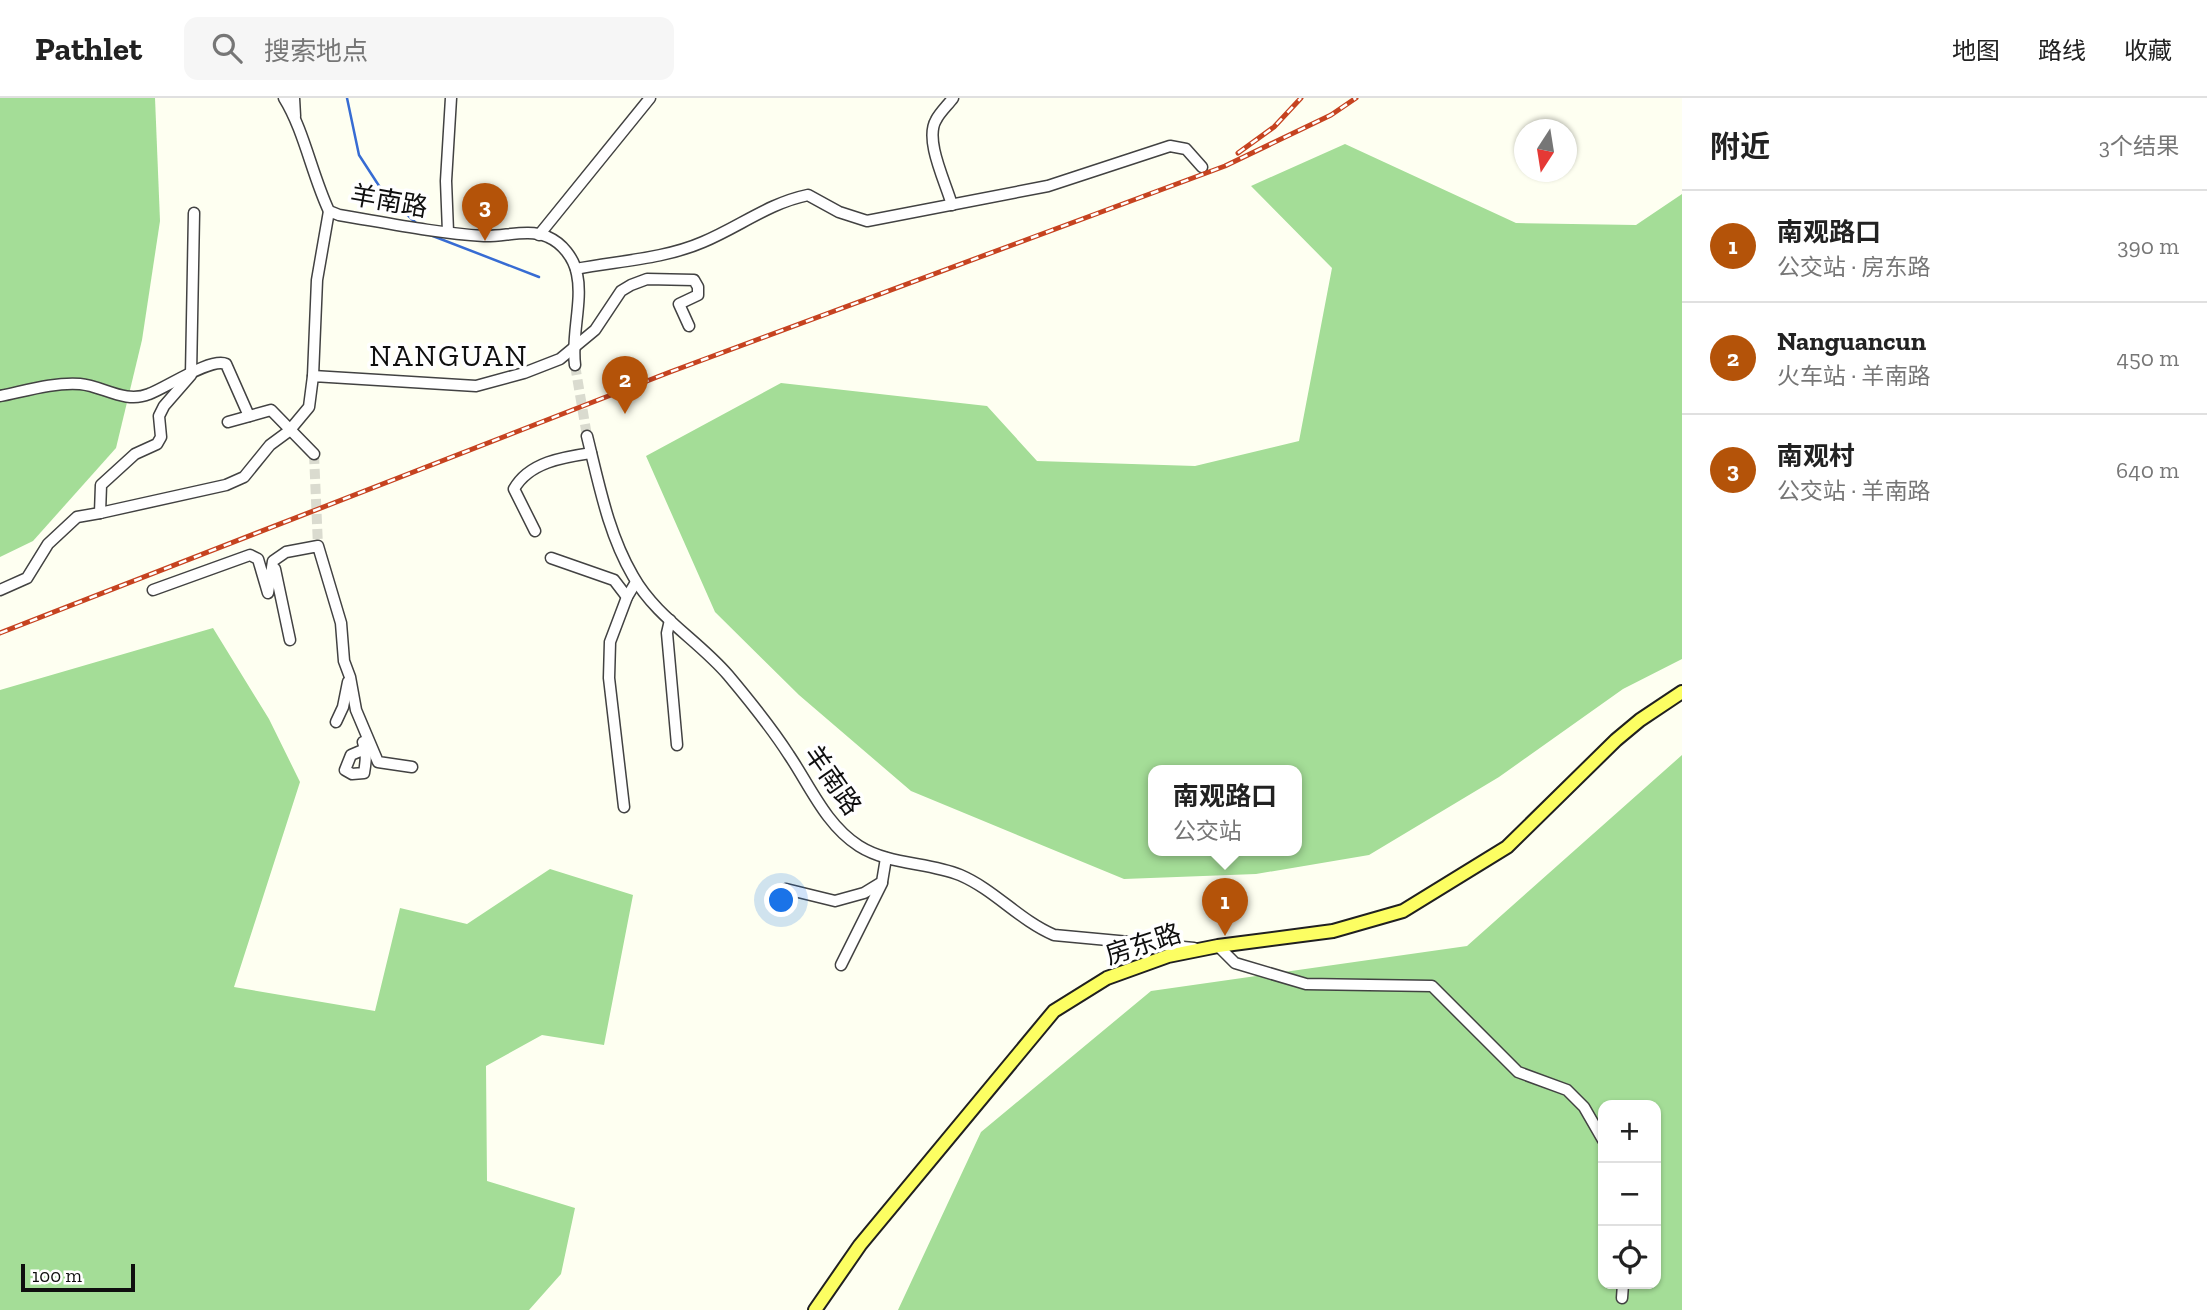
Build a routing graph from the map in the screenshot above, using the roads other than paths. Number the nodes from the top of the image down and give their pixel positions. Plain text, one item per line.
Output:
1 (284, 98) edge
2 (294, 98) edge
3 (451, 98) edge
4 (650, 98) edge
5 (953, 98) edge
6 (295, 117) junction
7 (1202, 167) dead end
8 (952, 205) junction
9 (329, 211) junction
10 (194, 213) dead end
11 (448, 232) junction
12 (539, 235) junction
13 (576, 270) junction
14 (689, 326) dead end
15 (573, 348) junction
16 (575, 365) tunnel mouth
17 (191, 374) junction
18 (313, 376) junction
19 (0, 396) edge
20 (249, 416) junction
21 (228, 422) dead end
22 (289, 431) junction
23 (587, 436) tunnel mouth
24 (591, 453) junction
25 (314, 454) tunnel mouth
26 (100, 513) junction
27 (535, 531) dead end
28 (551, 558) dead end
29 (273, 561) junction
30 (636, 582) junction
31 (0, 590) edge
32 (153, 590) dead end
33 (627, 597) junction
34 (670, 620) junction
35 (290, 640) dead end
36 (348, 671) junction
37 (1682, 692) edge
38 (360, 720) junction
39 (336, 722) dead end
40 (677, 746) dead end
41 (365, 749) dead end
42 (412, 767) dead end
43 (624, 807) dead end
44 (886, 858) junction
45 (882, 882) junction
46 (786, 889) dead end
47 (1218, 946) junction
48 (1198, 949) junction
49 (841, 965) dead end
50 (1598, 1131) edge
51 (1623, 1289) edge
52 (1622, 1298) dead end
53 (815, 1310) edge

1 - 6 street, 羊南路
2 - 6 street
3 - 11 street
4 - 12 street
5 - 8 street
6 - 9 street, 羊南路
7 - 8 street
8 - 13 street
9 - 11 street, 羊南路
9 - 18 street
10 - 17 street
11 - 12 street, 羊南路
12 - 13 street
13 - 15 street
14 - 15 street
15 - 16 street
15 - 18 street
17 - 19 street
17 - 20 street
17 - 26 street
18 - 22 street
20 - 21 street
20 - 22 street
22 - 25 street
22 - 26 street
23 - 24 street, 羊南路
24 - 27 street
24 - 30 street, 羊南路
26 - 31 street
28 - 33 street
29 - 32 street
29 - 35 street
29 - 36 street
30 - 33 street
30 - 34 street, 羊南路
33 - 43 street
34 - 40 street
34 - 44 street, 羊南路
36 - 38 street
36 - 39 street
37 - 47 main road, 房东路
38 - 41 street
38 - 42 street
44 - 45 street
44 - 48 street, 羊南路
45 - 46 street
45 - 49 street
47 - 48 main road, 房东路
47 - 50 street
48 - 53 main road, 房东路
51 - 52 street

